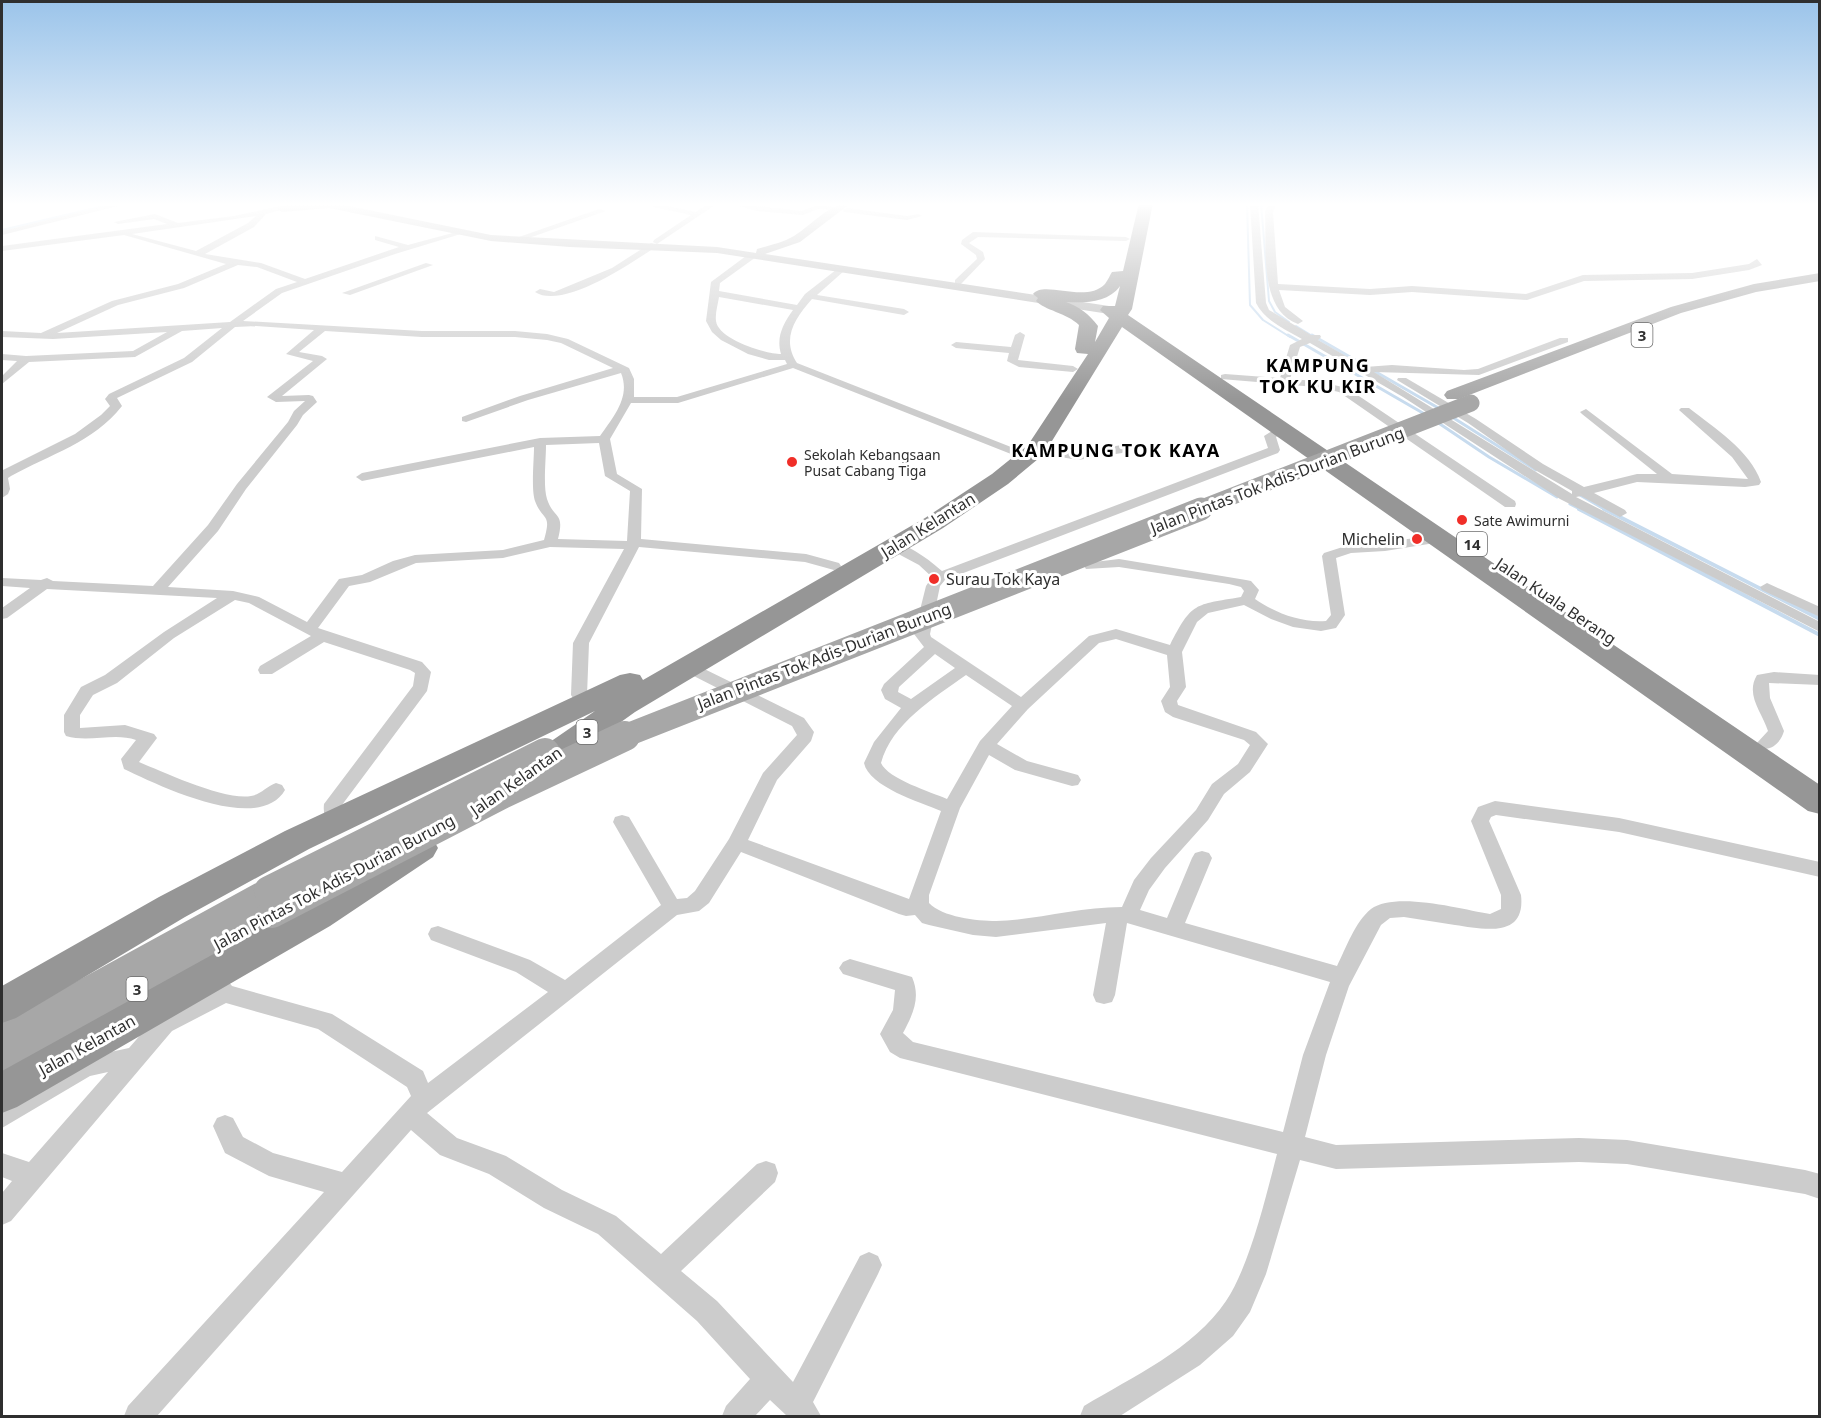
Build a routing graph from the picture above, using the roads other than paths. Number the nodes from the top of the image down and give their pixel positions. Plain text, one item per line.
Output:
1 (221, 269) edge
2 (272, 269) edge
3 (339, 269) edge
4 (414, 269) edge
5 (613, 269) edge
6 (734, 269) edge
7 (841, 269) edge
8 (842, 269) edge
9 (873, 269) edge
10 (971, 269) edge
11 (1262, 269) edge
12 (1272, 269) edge
13 (1735, 269) edge
14 (1125, 272) junction
15 (603, 275) junction
16 (1820, 277) edge
17 (303, 281) junction
18 (958, 282) junction
19 (1820, 285) edge
20 (1275, 287) junction
21 (347, 293) dead end
22 (713, 293) junction
23 (808, 296) junction
24 (1039, 296) junction
25 (798, 308) junction
26 (1125, 311) junction
27 (904, 312) dead end
28 (236, 324) junction
29 (323, 327) junction
30 (180, 328) junction
31 (2, 334) edge
32 (1020, 335) dead end
33 (42, 336) junction
34 (1316, 337) junction
35 (1564, 340) dead end
36 (956, 345) dead end
37 (1014, 350) junction
38 (2, 357) edge
39 (26, 358) junction
40 (789, 361) junction
41 (1082, 361) junction
42 (1193, 366) junction
43 (623, 369) junction
44 (1371, 369) junction
45 (1225, 377) junction
46 (2, 381) edge
47 (1284, 381) junction
48 (1462, 399) junction
49 (629, 400) junction
50 (1684, 410) dead end
51 (1586, 412) dead end
52 (466, 419) dead end
53 (1282, 428) junction
54 (604, 439) junction
55 (540, 442) junction
56 (1122, 449) dead end
57 (1025, 450) junction
58 (2, 477) edge
59 (362, 477) dead end
60 (1669, 478) junction
61 (2, 494) edge
62 (1575, 494) junction
63 (1510, 504) dead end
64 (1441, 538) junction
65 (550, 543) junction
66 (633, 543) junction
67 (894, 546) junction
68 (834, 566) junction
69 (1091, 566) dead end
70 (940, 577) junction
71 (2, 582) edge
72 (47, 582) junction
73 (157, 590) junction
74 (233, 595) junction
75 (1247, 600) junction
76 (1569, 609) junction
77 (1820, 613) edge
78 (2, 615) edge
79 (1820, 628) edge
80 (315, 633) junction
81 (933, 647) junction
82 (1174, 652) junction
83 (1620, 663) junction
84 (688, 666) junction
85 (965, 668) junction
86 (266, 670) dead end
87 (1820, 680) edge
88 (586, 705) junction
89 (1022, 705) junction
90 (912, 707) junction
91 (986, 745) junction
92 (1770, 754) junction
93 (1072, 780) dead end
94 (1820, 782) edge
95 (276, 790) dead end
96 (1820, 802) edge
97 (951, 808) junction
98 (336, 822) junction
99 (622, 822) dead end
100 (737, 843) junction
101 (1202, 858) dead end
102 (1820, 870) edge
103 (271, 902) junction
104 (919, 906) junction
105 (672, 908) junction
106 (1123, 915) junction
107 (1173, 928) junction
108 (438, 934) dead end
109 (69, 966) junction
110 (850, 968) dead end
111 (1342, 976) junction
112 (214, 979) junction
113 (565, 991) junction
114 (1104, 995) dead end
115 (2, 1006) edge
116 (2, 1039) edge
117 (135, 1057) junction
118 (2, 1065) edge
119 (2, 1093) edge
120 (417, 1107) junction
121 (2, 1117) edge
122 (225, 1126) dead end
123 (1293, 1147) junction
124 (2, 1165) edge
125 (766, 1173) dead end
126 (33, 1176) junction
127 (346, 1186) junction
128 (1820, 1187) edge
129 (2, 1212) edge
130 (869, 1265) dead end
131 (662, 1271) junction
132 (769, 1379) junction
133 (802, 1411) edge
134 (138, 1416) edge
135 (736, 1416) edge
136 (1094, 1416) edge

1 - 33 street
2 - 17 street
3 - 17 street
4 - 21 street
5 - 15 street
6 - 22 street
7 - 23 street
8 - 24 main road
9 - 18 main road
10 - 18 street
11 - 34 street
12 - 20 street
13 - 20 street
14 - 24 highway
14 - 26 highway, 3
14 - 26 highway
15 - 15 street
16 - 48 main road, Jalan Pintas Tok Adis-Durian Burung
17 - 28 street
18 - 24 main road
19 - 48 main road, Jalan Pintas Tok Adis-Durian Burung / 3
20 - 34 street
22 - 25 street
22 - 40 street
23 - 25 street
23 - 27 street
24 - 26 main road
24 - 41 highway
25 - 40 street
26 - 41 highway, Jalan Kelantan / 3
26 - 42 highway, Jalan Kuala Berang / 14
26 - 45 highway, Jalan Kuala Berang / 14
28 - 29 street
28 - 30 street
28 - 58 street
29 - 43 street
29 - 73 street
30 - 33 street
30 - 39 street
31 - 33 street
32 - 37 street
34 - 44 street
34 - 47 street
35 - 44 street
36 - 37 street
37 - 41 street
38 - 39 street
39 - 46 street
40 - 49 street
40 - 57 street
41 - 42 highway
41 - 57 highway, Jalan Kelantan / 3
42 - 53 highway, Jalan Kuala Berang / 14
43 - 49 street
43 - 52 street
44 - 62 street
44 - 62 street
45 - 47 street
45 - 76 highway, Jalan Kuala Berang / 14
47 - 63 street
48 - 103 main road, Jalan Pintas Tok Adis-Durian Burung / 3, bridge
49 - 54 street
50 - 60 street
51 - 60 street
53 - 64 highway, Jalan Kuala Berang / 14
53 - 70 street
54 - 55 street
54 - 66 street
55 - 59 street
55 - 65 street
56 - 57 street
57 - 67 highway, Jalan Kelantan / 3
57 - 68 highway, Jalan Kelantan / 3
58 - 61 street
60 - 62 street
62 - 77 street
62 - 79 street
64 - 75 street
64 - 83 highway, Jalan Kuala Berang / 14
65 - 66 street
65 - 80 street
66 - 68 street
66 - 88 street
67 - 70 street
67 - 84 highway, Jalan Kelantan / 3
68 - 88 highway, Jalan Kelantan / 3
69 - 75 street
70 - 81 street
71 - 72 street
72 - 73 street
72 - 78 street
73 - 74 street
74 - 80 street
74 - 95 street
75 - 82 street
76 - 83 highway
76 - 92 highway, Jalan Kuala Berang / 14
80 - 86 street
80 - 98 street
81 - 85 street
81 - 90 street
82 - 89 street
82 - 106 street
83 - 92 highway, Jalan Kuala Berang / 14
84 - 100 street
84 - 112 highway, Jalan Kelantan / 3
85 - 89 street
85 - 90 street
87 - 92 street
88 - 98 highway, Jalan Kelantan / 3
89 - 91 street
90 - 97 street
91 - 93 street
91 - 97 street
92 - 94 highway, Jalan Kuala Berang / 14
92 - 96 highway, Jalan Kuala Berang / 14
97 - 104 street
98 - 109 highway, Jalan Kelantan / 3
99 - 105 street
100 - 104 street
100 - 105 street
101 - 107 street
102 - 111 street
103 - 116 main road, Jalan Pintas Tok Adis-Durian Burung / 3
103 - 118 main road, Jalan Pintas Tok Adis-Durian Burung / 3
104 - 106 street
105 - 113 street
106 - 107 street
106 - 114 street
107 - 111 street
108 - 113 street
109 - 112 highway
109 - 115 highway, Jalan Kelantan / 3
110 - 123 street
111 - 123 street
112 - 117 street
112 - 119 highway, Jalan Kelantan
112 - 120 street
113 - 120 street
117 - 121 street
117 - 126 street
120 - 127 street
120 - 131 street
122 - 127 street
123 - 128 street
123 - 136 street
124 - 126 street
125 - 131 street
126 - 129 street
127 - 134 street
130 - 133 street
131 - 132 street
132 - 133 street
132 - 135 street

